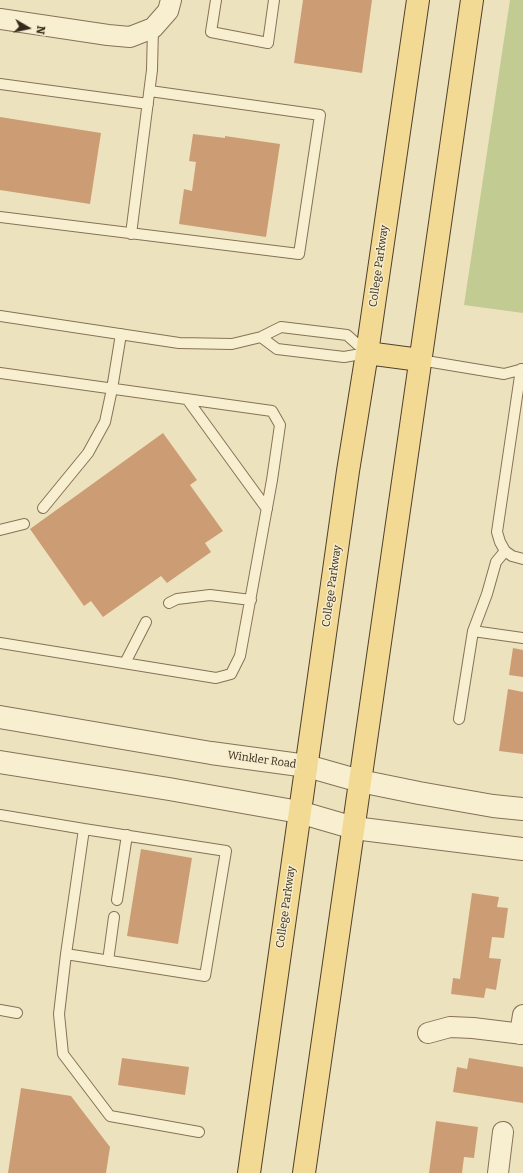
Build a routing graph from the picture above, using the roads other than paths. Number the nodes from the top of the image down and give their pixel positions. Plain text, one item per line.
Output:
1 (171, 0) edge
2 (216, 0) edge
3 (274, 0) edge
4 (418, 0) edge
5 (472, 0) edge
6 (0, 19) edge
7 (153, 28) junction
8 (0, 84) edge
9 (150, 91) junction
10 (148, 104) junction
11 (0, 217) edge
12 (131, 234) junction
13 (0, 316) edge
14 (121, 334) junction
15 (261, 337) junction
16 (367, 353) junction
17 (420, 360) junction
18 (522, 369) edge
19 (0, 373) edge
20 (112, 389) junction
21 (187, 399) junction
22 (43, 508) dead end
23 (267, 509) junction
24 (24, 524) dead end
25 (0, 530) edge
26 (505, 551) junction
27 (523, 559) edge
28 (251, 600) junction
29 (169, 603) dead end
30 (146, 622) dead end
31 (473, 630) junction
32 (523, 638) edge
33 (0, 643) edge
34 (125, 663) junction
35 (0, 717) edge
36 (459, 719) dead end
37 (0, 762) edge
38 (307, 766) junction
39 (360, 781) junction
40 (523, 809) edge
41 (300, 812) junction
42 (0, 815) edge
43 (84, 828) junction
44 (354, 828) junction
45 (127, 835) junction
46 (523, 848) edge
47 (117, 900) dead end
48 (114, 917) dead end
49 (66, 954) junction
50 (108, 961) junction
51 (0, 1010) edge
52 (17, 1013) dead end
53 (522, 1028) edge
54 (428, 1033) dead end
55 (199, 1132) dead end
56 (503, 1132) dead end
57 (249, 1173) edge
58 (304, 1173) edge
59 (498, 1173) edge

1 - 7 street
2 - 3 lane
4 - 16 main road, College Parkway
5 - 17 main road
6 - 7 street
7 - 9 lane
8 - 10 lane
9 - 10 lane
9 - 12 lane
10 - 12 lane
11 - 12 lane
13 - 14 lane
14 - 15 lane
14 - 20 lane
15 - 16 lane
15 - 16 lane
16 - 17 main road
16 - 38 main road, College Parkway
17 - 18 lane
17 - 39 main road
18 - 26 lane
19 - 20 lane
20 - 21 lane
20 - 22 lane
21 - 23 lane
21 - 23 lane
23 - 28 lane
24 - 25 lane
26 - 27 lane
26 - 31 lane
28 - 29 lane
28 - 34 lane
30 - 34 lane
31 - 32 lane
31 - 36 lane
33 - 34 lane
35 - 38 street, Winkler Road
37 - 41 street
38 - 39 street, Winkler Road
38 - 41 main road, College Parkway
39 - 40 street, Winkler Road
39 - 44 main road
41 - 44 street
41 - 57 main road, College Parkway
42 - 43 lane
43 - 45 lane
43 - 49 lane
44 - 46 street
44 - 58 main road
45 - 47 lane
45 - 50 lane
48 - 50 lane
49 - 50 lane
49 - 55 lane
51 - 52 lane
53 - 54 street
56 - 59 street

